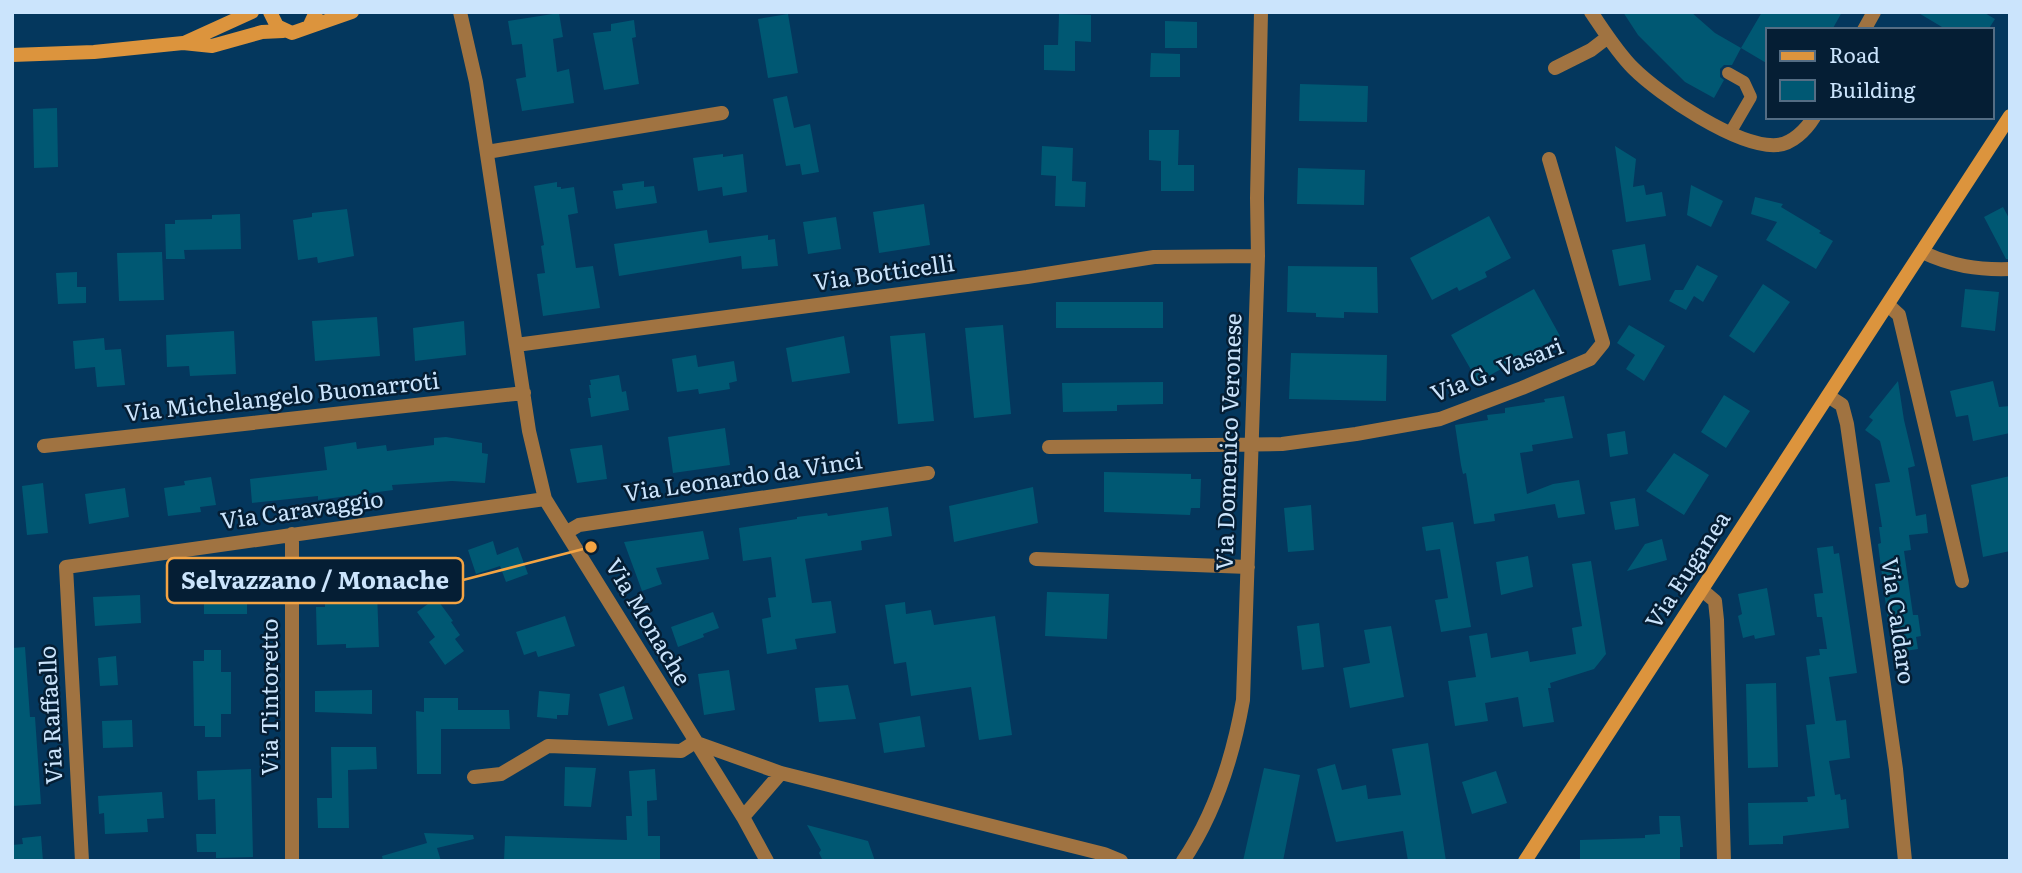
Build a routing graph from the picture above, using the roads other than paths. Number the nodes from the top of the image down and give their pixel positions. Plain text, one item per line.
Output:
1 (252, 12) edge
2 (270, 12) edge
3 (316, 12) edge
4 (352, 12) edge
5 (460, 12) edge
6 (1261, 12) edge
7 (1591, 12) edge
8 (1874, 12) edge
9 (309, 27) junction
10 (1865, 28) edge
11 (283, 31) junction
12 (1608, 37) junction
13 (183, 43) junction
14 (12, 55) edge
15 (1555, 68) dead end
16 (1728, 73) dead end
17 (722, 113) dead end
18 (2010, 116) edge
19 (1812, 119) edge
20 (1730, 133) junction
21 (487, 152) junction
22 (1549, 159) dead end
23 (1922, 252) junction
24 (1258, 256) junction
25 (2010, 269) edge
26 (1888, 305) junction
27 (516, 345) junction
28 (524, 393) junction
29 (1828, 396) junction
30 (1252, 444) junction
31 (44, 446) dead end
32 (1049, 447) dead end
33 (928, 473) dead end
34 (545, 499) junction
35 (567, 532) junction
36 (292, 534) junction
37 (1036, 559) dead end
38 (66, 567) joint
39 (1248, 568) junction
40 (1962, 581) dead end
41 (1702, 590) junction
42 (695, 742) junction
43 (781, 773) junction
44 (474, 777) dead end
45 (743, 817) junction
46 (82, 861) edge
47 (292, 861) edge
48 (767, 861) edge
49 (1121, 861) edge
50 (1183, 861) edge
51 (1525, 861) edge
52 (1724, 861) edge
53 (1905, 861) edge

1 - 13 street
2 - 11 street
3 - 9 street
4 - 9 street
5 - 21 street, Via Monache
6 - 24 street, Via Domenico Veronese
7 - 12 street
8 - 10 street
9 - 11 street
11 - 13 street
12 - 15 street
12 - 20 street
13 - 14 street
16 - 20 lane
17 - 21 street
18 - 23 street, Via Euganea
19 - 20 street
21 - 27 street, Via Monache
22 - 30 street, Via G. Vasari
23 - 25 street
23 - 26 street, Via Euganea
24 - 27 street, Via Botticelli
24 - 30 street, Via Domenico Veronese
26 - 29 street, Via Euganea
26 - 40 street
27 - 28 street, Via Monache
28 - 31 street, Via Michelangelo Buonarroti
28 - 34 street, Via Monache
29 - 41 street, Via Euganea
29 - 53 street, Via Caldaro
30 - 32 street
30 - 39 street, Via Domenico Veronese
33 - 35 street, Via Leonardo da Vinci
34 - 35 street, Via Monache
34 - 36 street, Via Caravaggio
35 - 42 street, Via Monache
36 - 38 street, Via Caravaggio
36 - 47 street, Via Tintoretto
37 - 39 street
38 - 46 street, Via Raffaello
39 - 50 street, Via Domenico Veronese
41 - 51 street, Via Euganea
41 - 52 street
42 - 43 street
42 - 44 street
42 - 45 street, Via Monache
43 - 45 street
43 - 49 street
45 - 48 street, Via Monache

